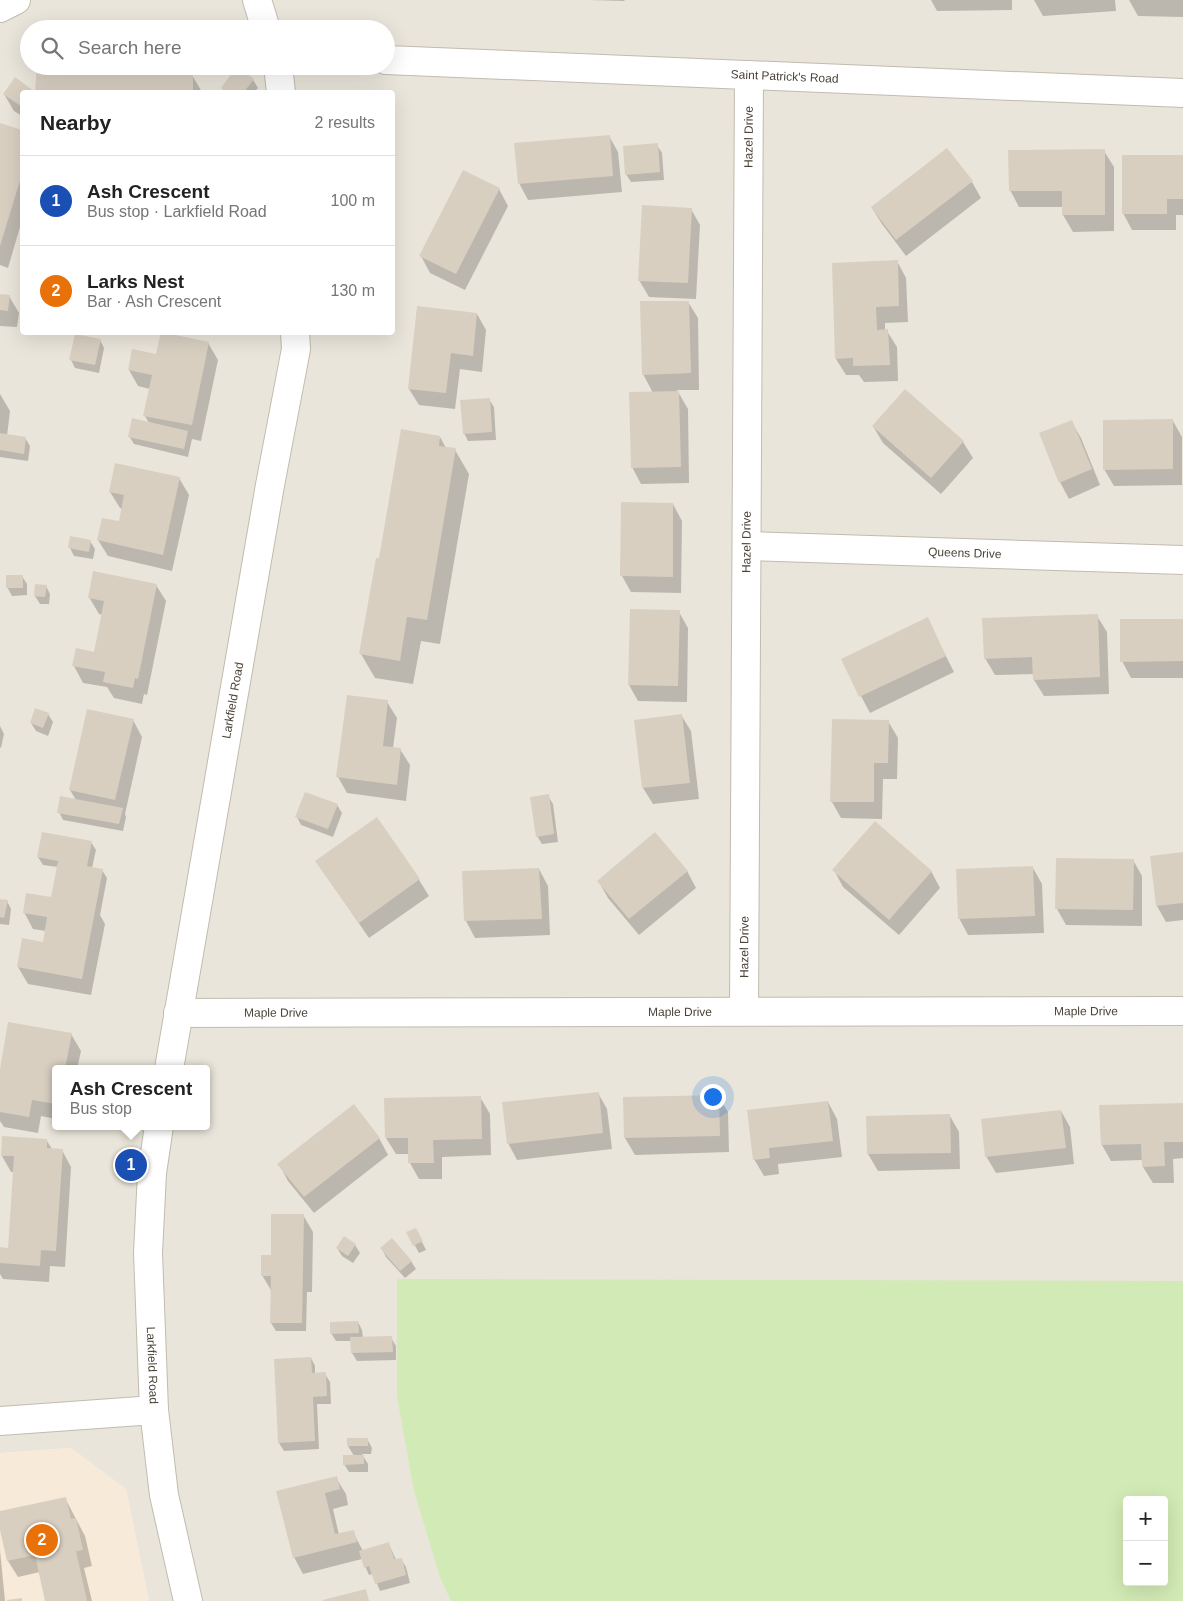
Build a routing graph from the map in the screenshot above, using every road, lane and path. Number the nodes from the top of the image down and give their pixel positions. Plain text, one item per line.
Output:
1 (16, 0) edge
2 (257, 0) edge
3 (0, 8) edge
4 (263, 20) edge
5 (395, 60) edge
6 (750, 75) junction
7 (1183, 93) edge
8 (295, 335) edge
9 (747, 546) junction
10 (1183, 560) edge
11 (744, 1011) junction
12 (1183, 1011) edge
13 (178, 1013) junction
14 (170, 1065) edge
15 (159, 1130) edge
16 (154, 1410) junction
17 (0, 1421) edge
18 (188, 1601) edge

1 - 3 street
2 - 4 street
5 - 6 street, Saint Patrick's Road
6 - 7 street, Saint Patrick's Road
6 - 9 street, Hazel Drive
8 - 13 street, Larkfield Road
9 - 10 street, Queens Drive
9 - 11 street, Hazel Drive
11 - 12 street, Maple Drive
11 - 13 street, Maple Drive
13 - 14 street, Larkfield Road
15 - 16 street, Larkfield Road
16 - 17 street
16 - 18 street, Larkfield Road

